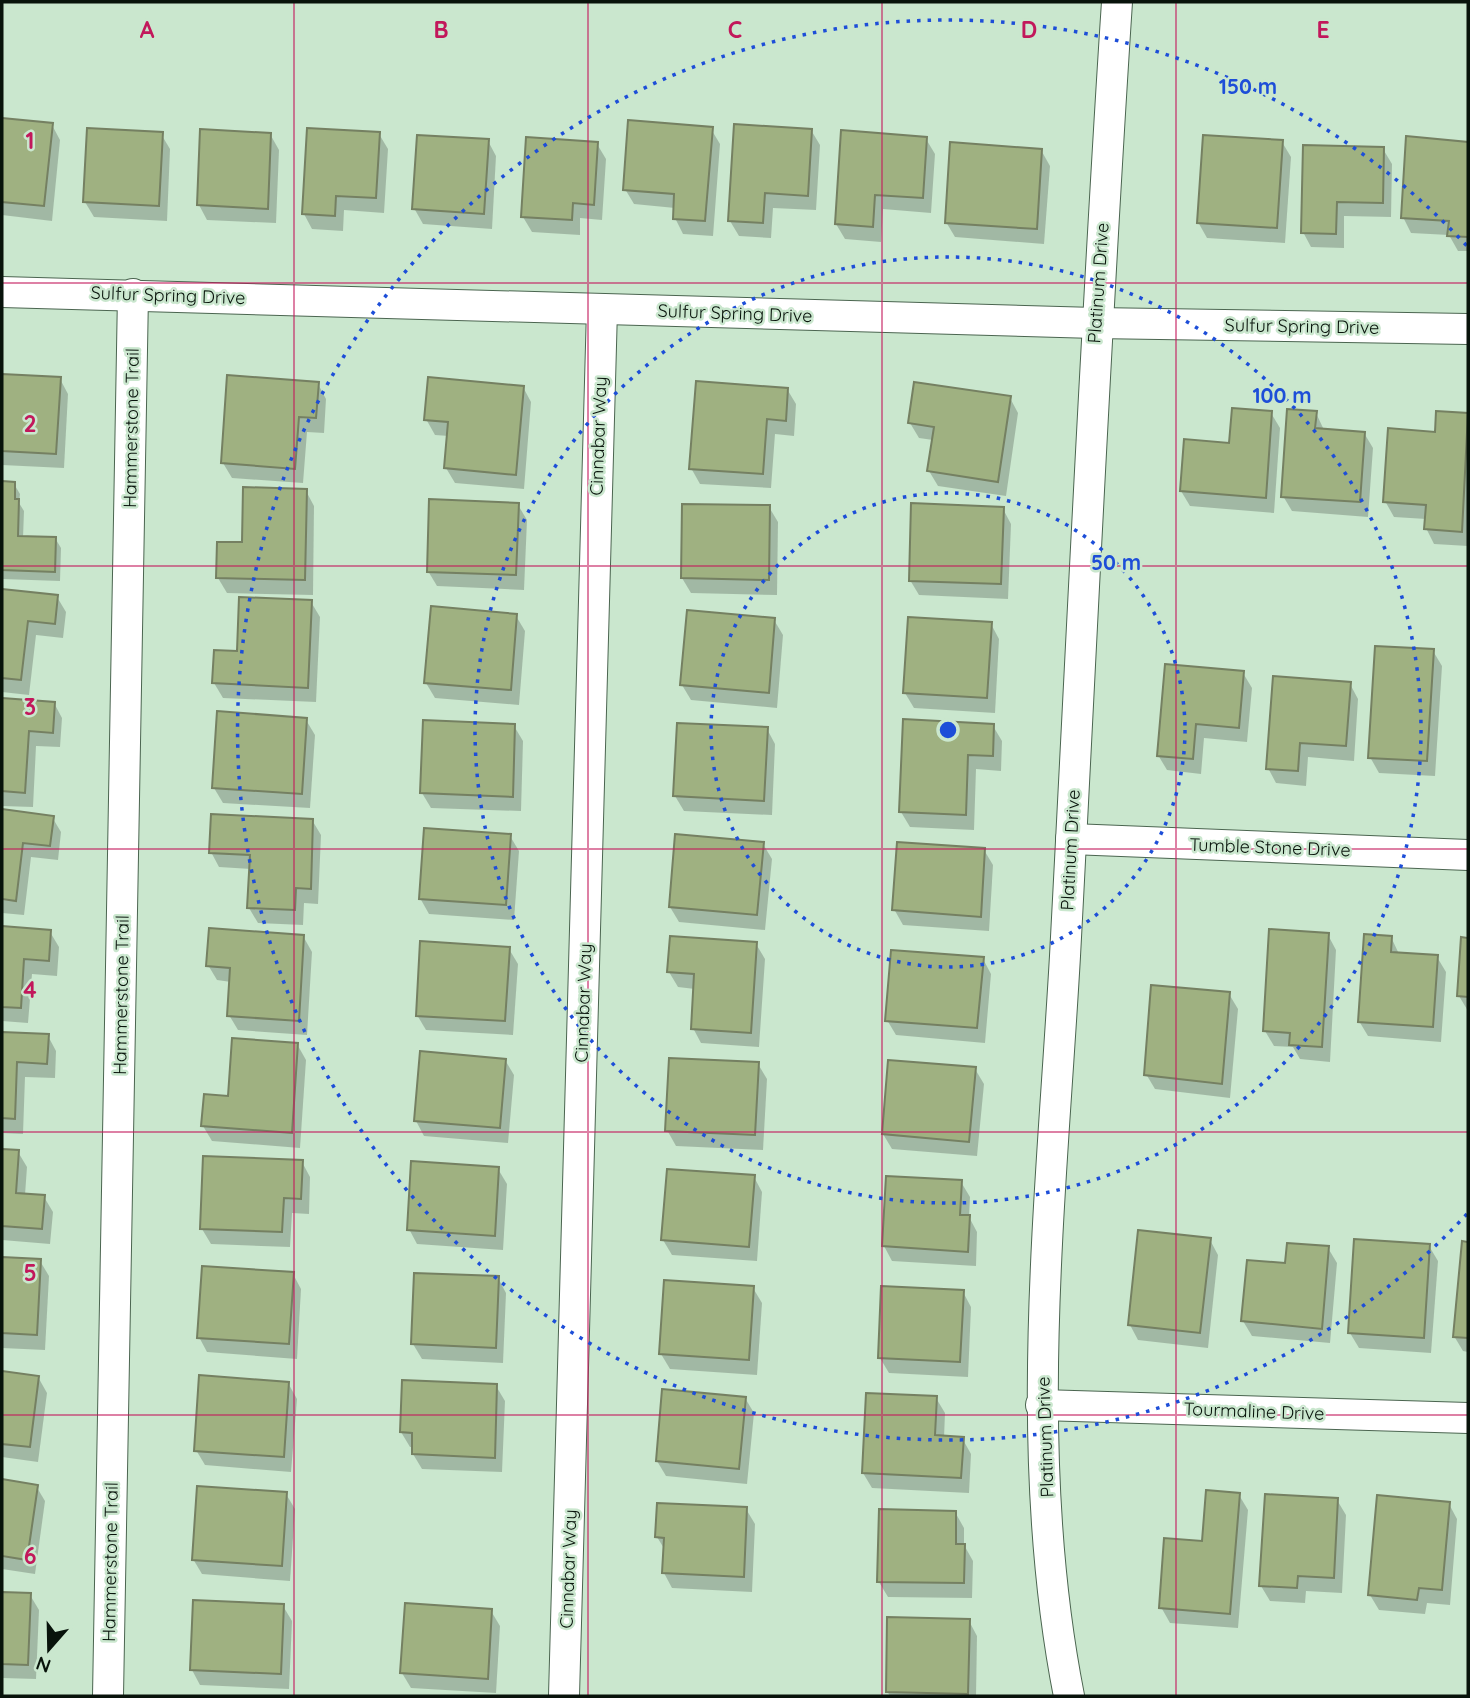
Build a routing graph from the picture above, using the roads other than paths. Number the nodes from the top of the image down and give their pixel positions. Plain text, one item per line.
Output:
1 (1117, 2) edge
2 (2, 292) edge
3 (133, 294) junction
4 (602, 309) junction
5 (1095, 323) junction
6 (1468, 329) edge
7 (1071, 839) junction
8 (1468, 855) edge
9 (1041, 1405) junction
10 (1468, 1418) edge
11 (108, 1696) edge
12 (564, 1696) edge
13 (1069, 1696) edge

1 - 5 street, Platinum Drive
2 - 3 street, Sulfur Spring Drive
3 - 4 street, Sulfur Spring Drive
3 - 11 street, Hammerstone Trail
4 - 5 street, Sulfur Spring Drive
4 - 12 street, Cinnabar Way
5 - 6 street, Sulfur Spring Drive
5 - 7 street, Platinum Drive
7 - 8 street, Tumble Stone Drive
7 - 9 street, Platinum Drive
9 - 10 street, Tourmaline Drive
9 - 13 street, Platinum Drive

